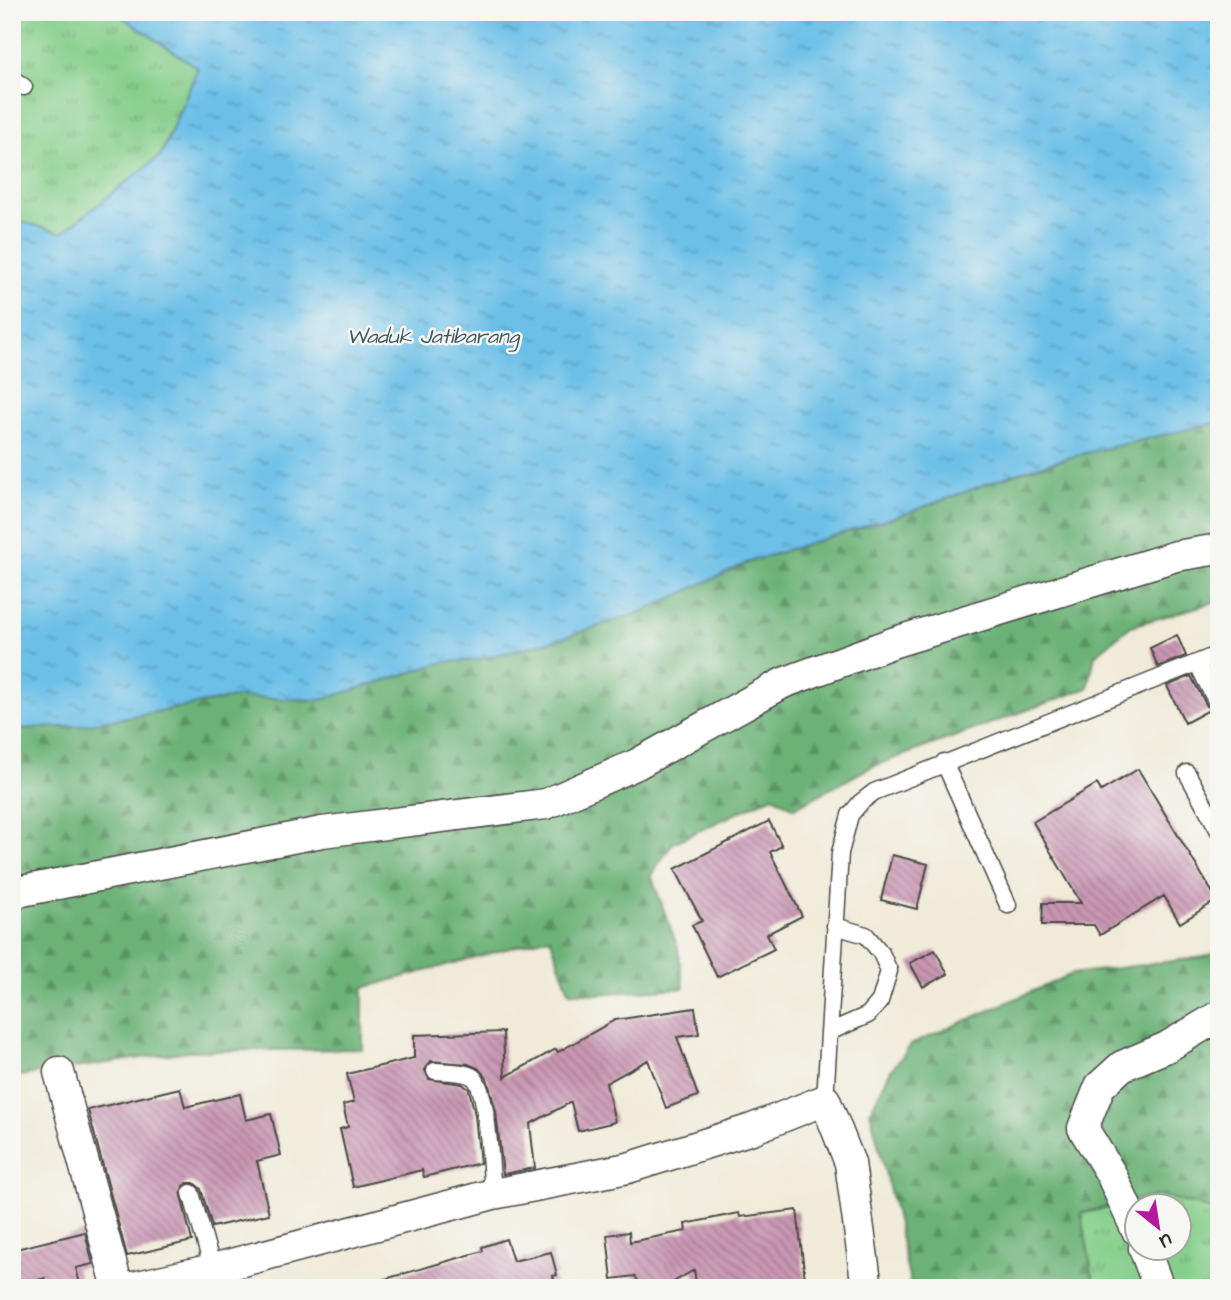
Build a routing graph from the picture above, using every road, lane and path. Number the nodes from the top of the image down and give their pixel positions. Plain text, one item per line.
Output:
1 (1219, 549) edge
2 (1219, 654) edge
3 (1197, 663) junction
4 (1219, 708) edge
5 (944, 762) junction
6 (1188, 774) dead end
7 (1219, 831) edge
8 (12, 893) edge
9 (1008, 905) dead end
10 (835, 926) junction
11 (1219, 1016) edge
12 (829, 1032) junction
13 (435, 1071) dead end
14 (59, 1072) dead end
15 (825, 1100) junction
16 (191, 1194) dead end
17 (493, 1194) junction
18 (1122, 1198) edge
19 (1149, 1262) edge
20 (213, 1269) junction
21 (118, 1288) edge
22 (129, 1288) edge
23 (867, 1288) edge
24 (1159, 1288) edge

1 - 8 street
2 - 3 lane
3 - 4 lane
3 - 5 lane
5 - 9 lane
5 - 10 lane
6 - 7 lane
10 - 12 lane
10 - 12 lane
11 - 18 street
12 - 15 lane
13 - 17 lane
14 - 21 street
15 - 17 street
15 - 23 street
16 - 20 lane
17 - 20 street
19 - 24 street
20 - 22 street

